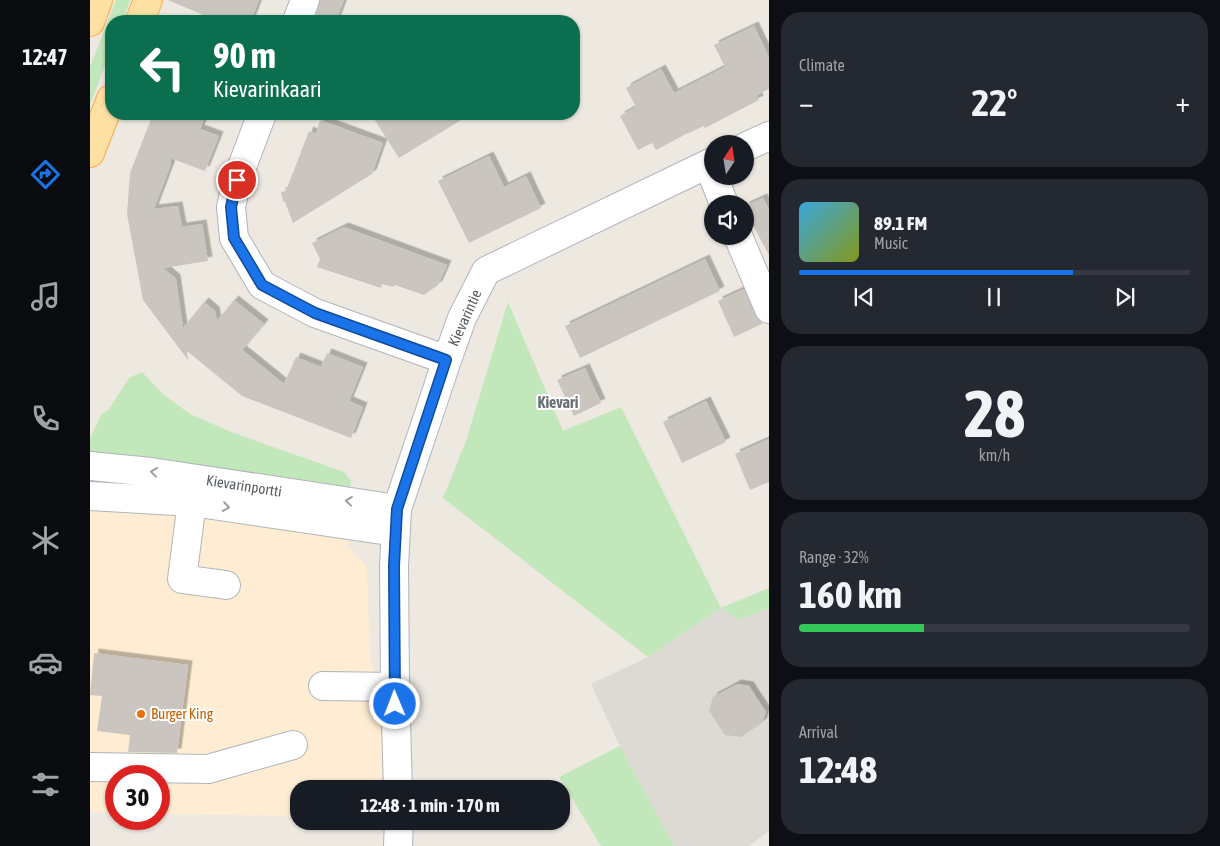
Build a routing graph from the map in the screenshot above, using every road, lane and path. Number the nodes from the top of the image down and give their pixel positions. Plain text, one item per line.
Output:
1 (98, 0) edge
2 (148, 0) edge
3 (305, 0) edge
4 (142, 15) edge
5 (299, 15) edge
6 (90, 22) edge
7 (105, 114) edge
8 (260, 120) edge
9 (769, 136) edge
10 (754, 143) edge
11 (90, 153) edge
12 (704, 173) edge
13 (742, 245) edge
14 (769, 309) edge
15 (446, 360) junction
16 (90, 466) edge
17 (191, 490) junction
18 (90, 496) edge
19 (397, 520) junction
20 (226, 585) dead end
21 (323, 686) dead end
22 (395, 687) junction
23 (293, 745) dead end
24 (90, 768) edge
25 (398, 780) edge
26 (399, 830) edge
27 (398, 846) edge

1 - 6 main road
2 - 4 main road
3 - 5 street
7 - 11 main road
8 - 15 street
9 - 10 street
12 - 15 street, Kievarintie
13 - 14 street
15 - 19 street, Kievarintie
17 -> 16 street, Kievarinportti
17 - 18 street, Kievarinportti
17 - 19 street, Kievarinportti
17 - 20 street
19 - 22 street, Kievarintie
21 - 22 street
22 - 25 street, Kievarintie
23 - 24 street
26 - 27 street

